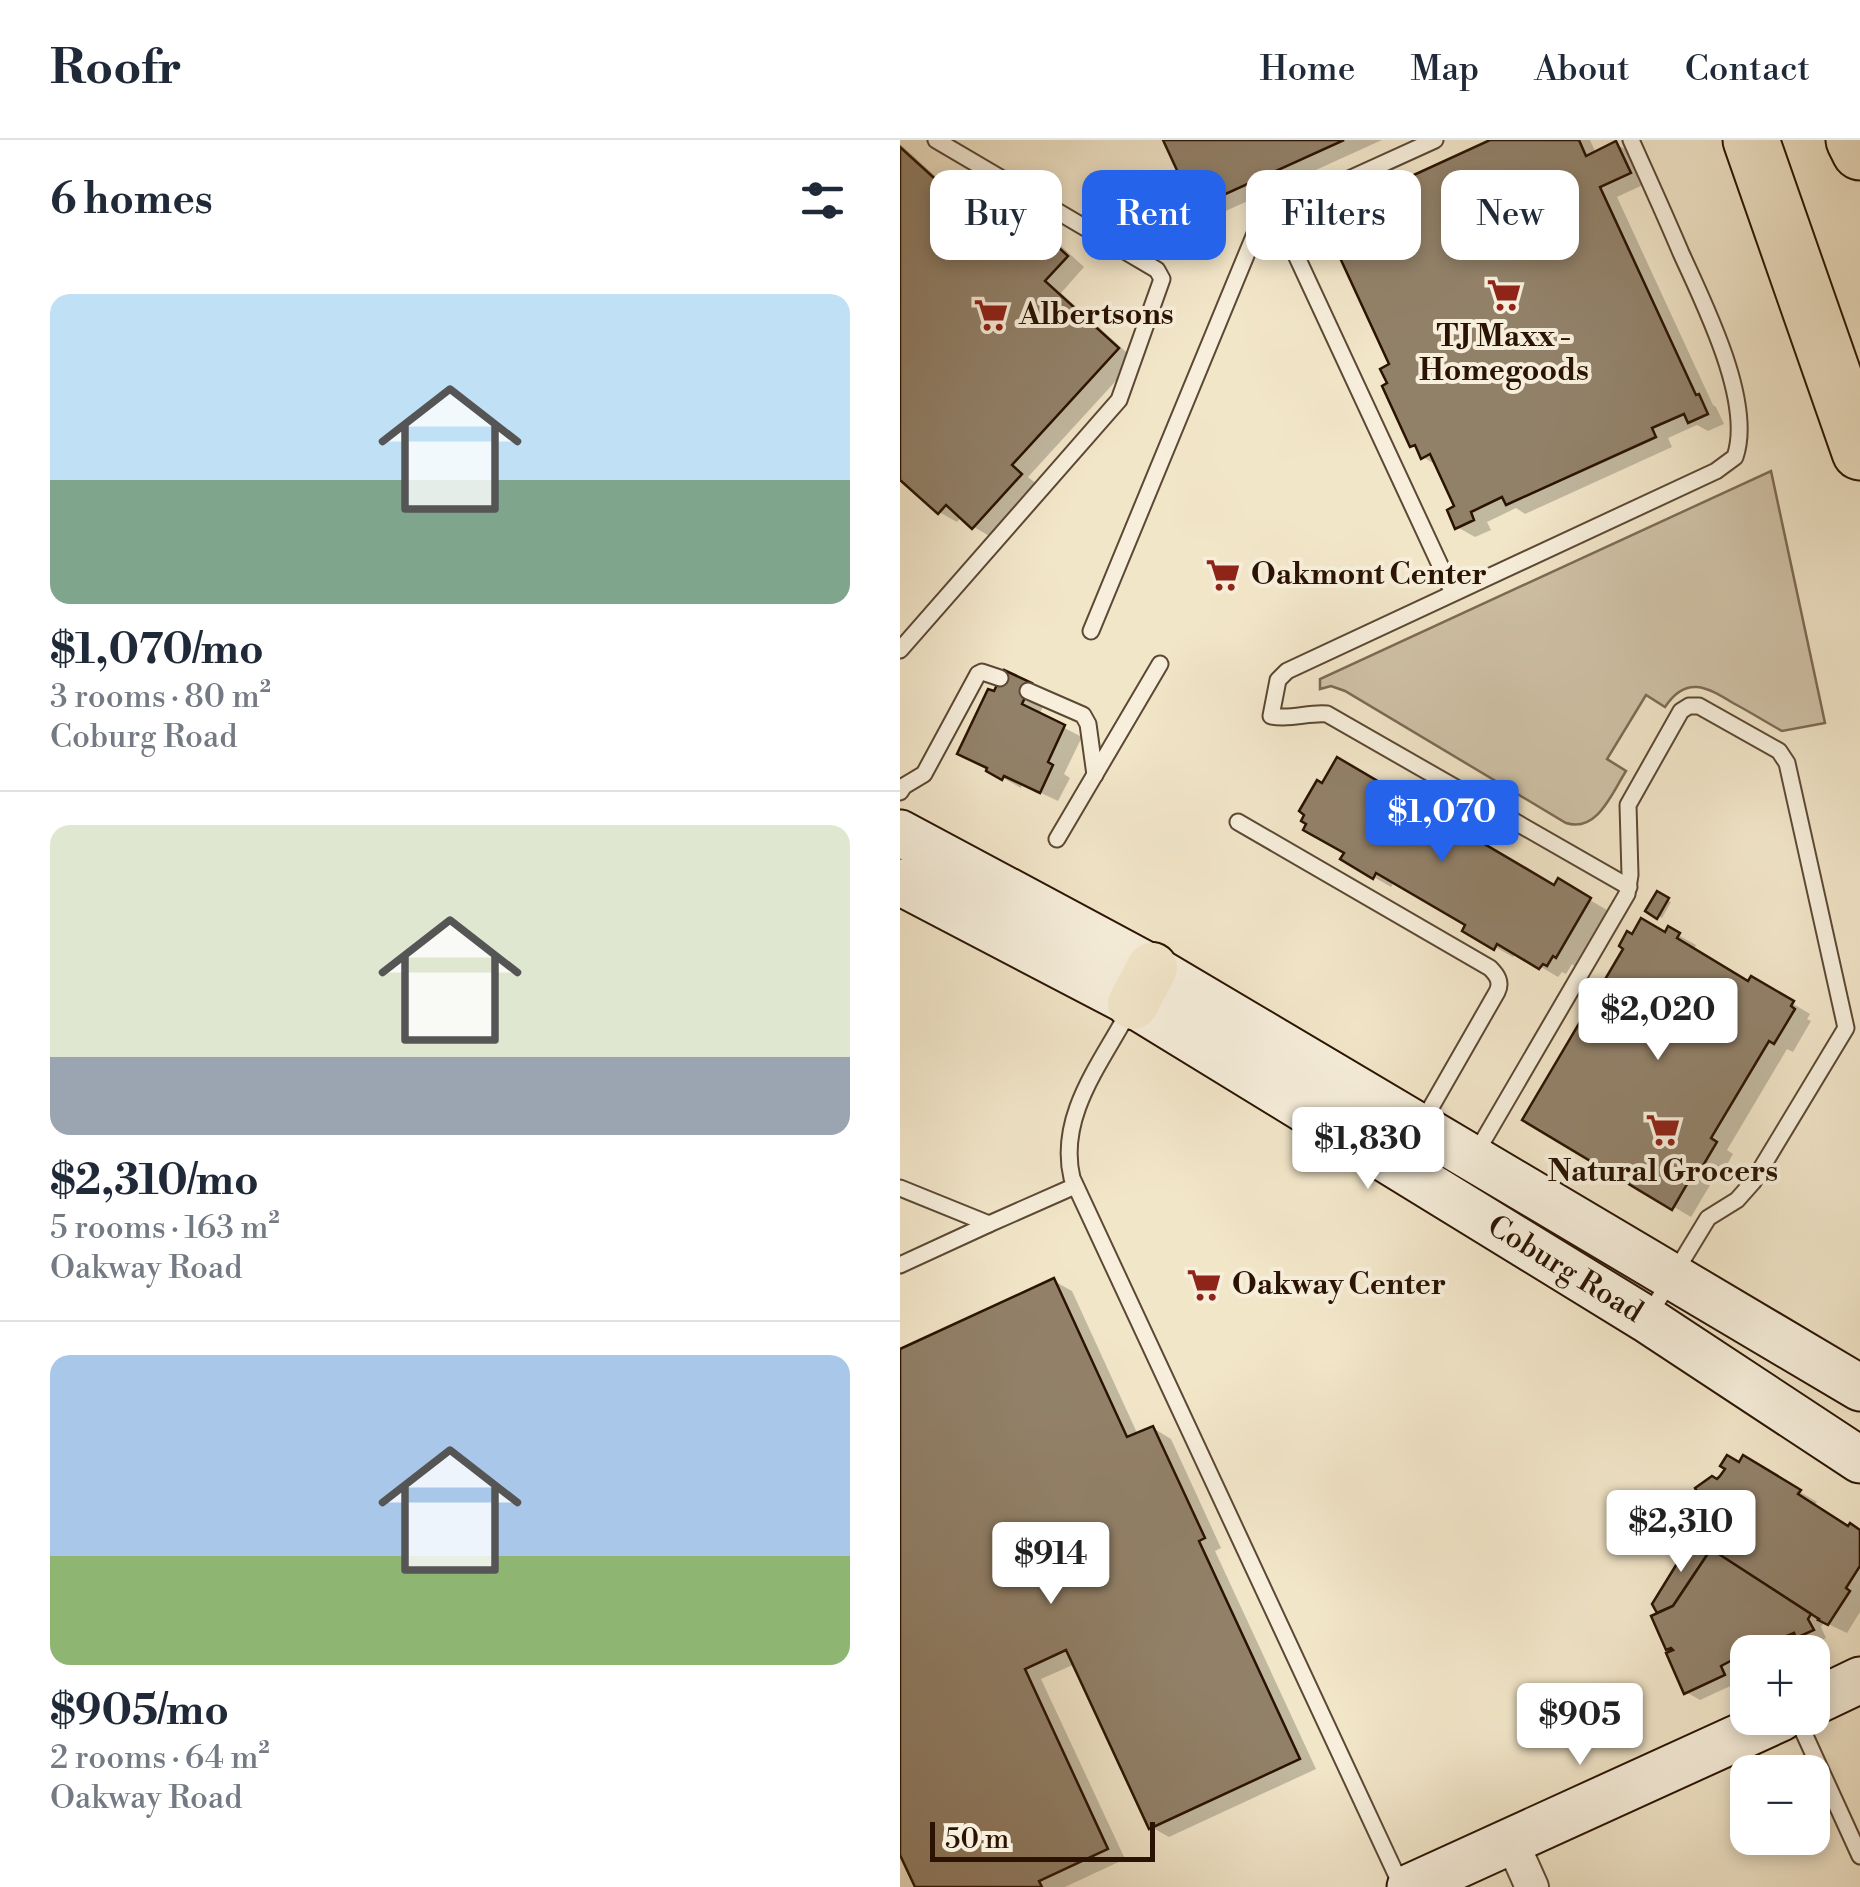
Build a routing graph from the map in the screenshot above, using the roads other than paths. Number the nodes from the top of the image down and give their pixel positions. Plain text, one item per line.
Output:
1 (936, 140) edge
2 (1435, 140) edge
3 (1632, 140) edge
4 (1750, 140) edge
5 (1854, 140) edge
6 (1860, 152) edge
7 (1369, 170) edge
8 (1246, 253) edge
9 (1298, 260) edge
10 (1853, 432) edge
11 (1860, 484) edge
12 (1453, 593) junction
13 (1091, 632) dead end
14 (900, 650) edge
15 (1160, 664) dead end
16 (1000, 678) dead end
17 (1028, 690) dead end
18 (1095, 775) junction
19 (900, 792) edge
20 (1238, 822) dead end
21 (900, 834) edge
22 (1057, 839) dead end
23 (900, 882) edge
24 (1629, 887) junction
25 (1142, 986) junction
26 (1420, 1127) junction
27 (1473, 1158) junction
28 (1075, 1186) junction
29 (900, 1188) edge
30 (989, 1224) junction
31 (900, 1265) edge
32 (1673, 1277) junction
33 (1646, 1319) junction
34 (1860, 1388) edge
35 (1860, 1460) edge
36 (1860, 1680) edge
37 (1830, 1694) edge
38 (1743, 1735) edge
39 (1805, 1735) edge
40 (1511, 1840) junction
41 (1860, 1856) edge
42 (1402, 1887) edge
43 (1410, 1887) edge
44 (1532, 1887) edge

1 - 14 lane
2 - 7 lane
3 - 12 lane
4 - 10 highway
5 - 6 highway
8 - 13 lane
9 - 12 lane
10 - 11 highway
12 - 24 lane
15 - 18 lane
16 - 19 lane
17 - 18 lane
18 - 22 lane
20 - 26 lane
21 - 25 main road, Coburg Road
23 - 25 main road, Coburg Road
24 - 27 lane
24 - 32 lane
25 - 26 main road, Coburg Road
25 - 28 lane
25 - 33 main road, Coburg Road
26 - 27 main road, Coburg Road
27 - 32 main road, Coburg Road
28 - 30 lane
28 - 42 lane
29 - 30 lane
30 - 31 lane
32 - 33 lane
32 - 34 main road, Coburg Road
33 - 35 main road, Coburg Road
36 - 37 main road
38 - 40 main road
39 - 41 lane
40 - 43 main road
40 - 44 street

